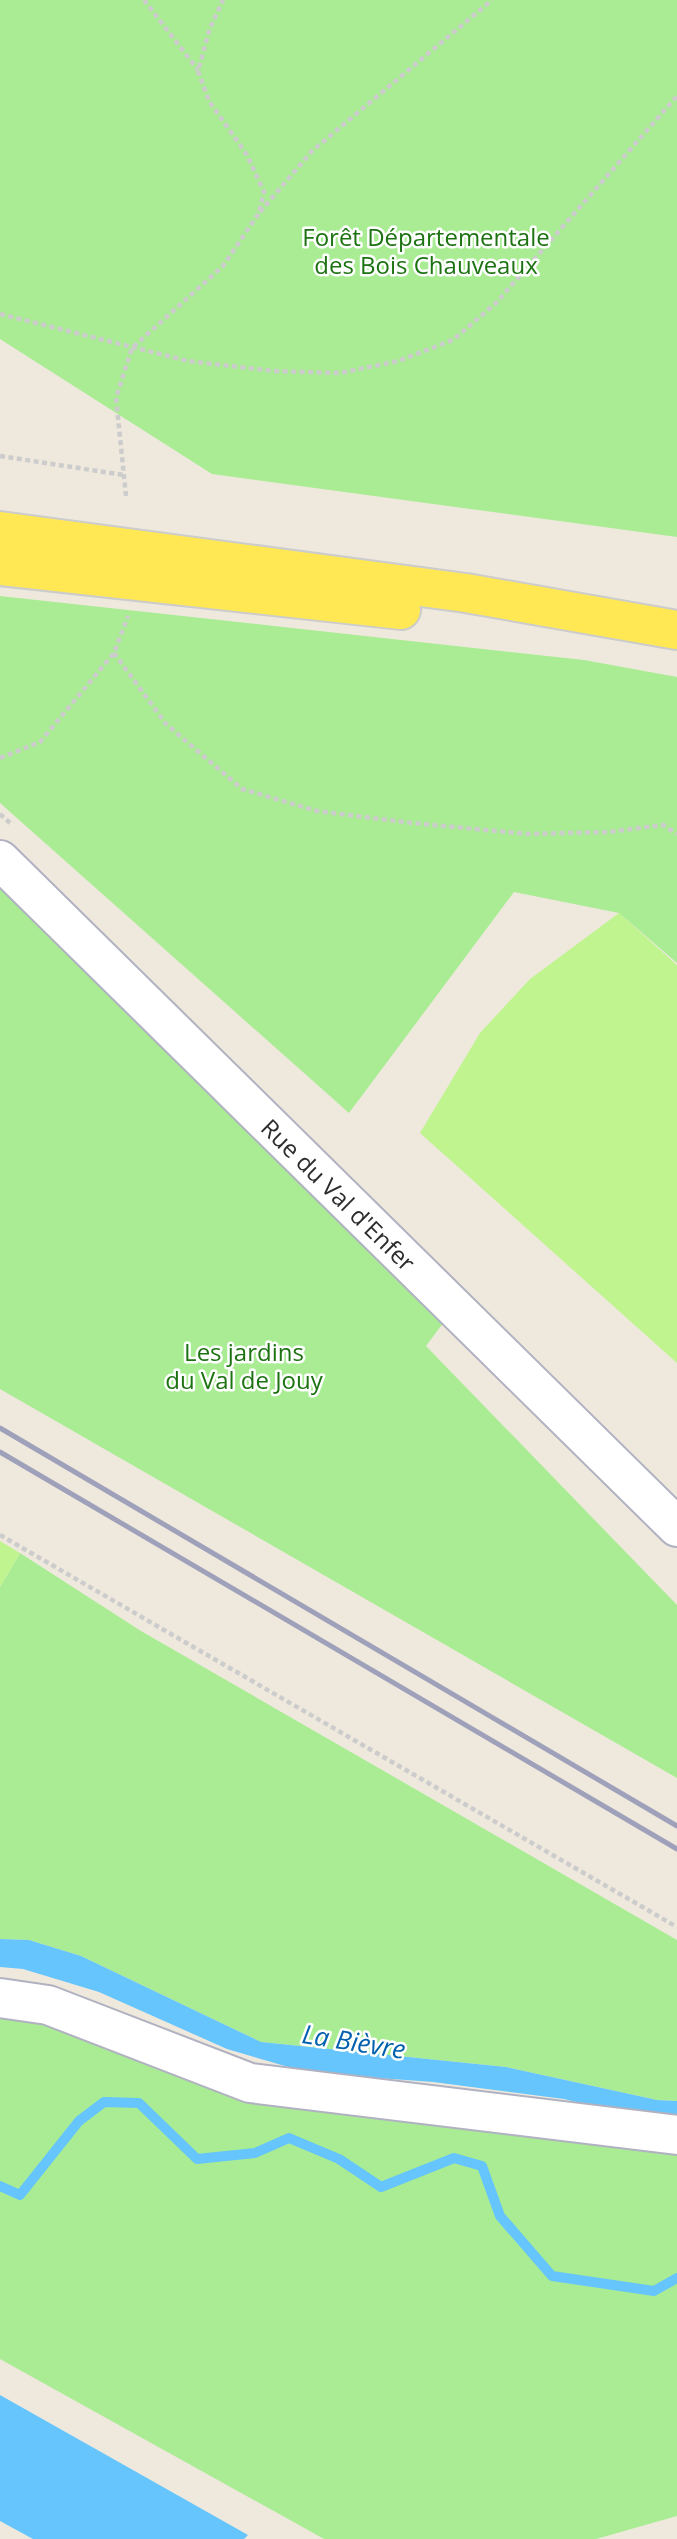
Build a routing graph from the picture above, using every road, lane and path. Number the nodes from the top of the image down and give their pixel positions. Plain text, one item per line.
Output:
1 (144, 0) edge
2 (223, 0) edge
3 (492, 0) edge
4 (198, 71) junction
5 (677, 96) edge
6 (259, 213) junction
7 (0, 314) edge
8 (132, 348) junction
9 (0, 456) edge
10 (124, 475) junction
11 (126, 496) dead end
12 (0, 531) edge
13 (0, 566) edge
14 (130, 610) dead end
15 (677, 631) edge
16 (114, 653) junction
17 (0, 758) edge
18 (677, 834) edge
19 (0, 860) edge
20 (677, 1527) edge
21 (0, 1535) edge
22 (677, 1927) edge
23 (0, 1998) edge
24 (677, 2135) edge

1 - 4 path
2 - 4 path
3 - 6 path
4 - 6 path
5 - 8 path
6 - 8 path
7 - 8 path
8 - 10 path
9 - 10 path
10 - 11 path
12 - 15 main road
13 - 15 main road
14 - 16 path
16 - 17 path
16 - 18 path
19 - 20 street, Rue du Val d'Enfer
21 - 22 path
23 - 24 street

